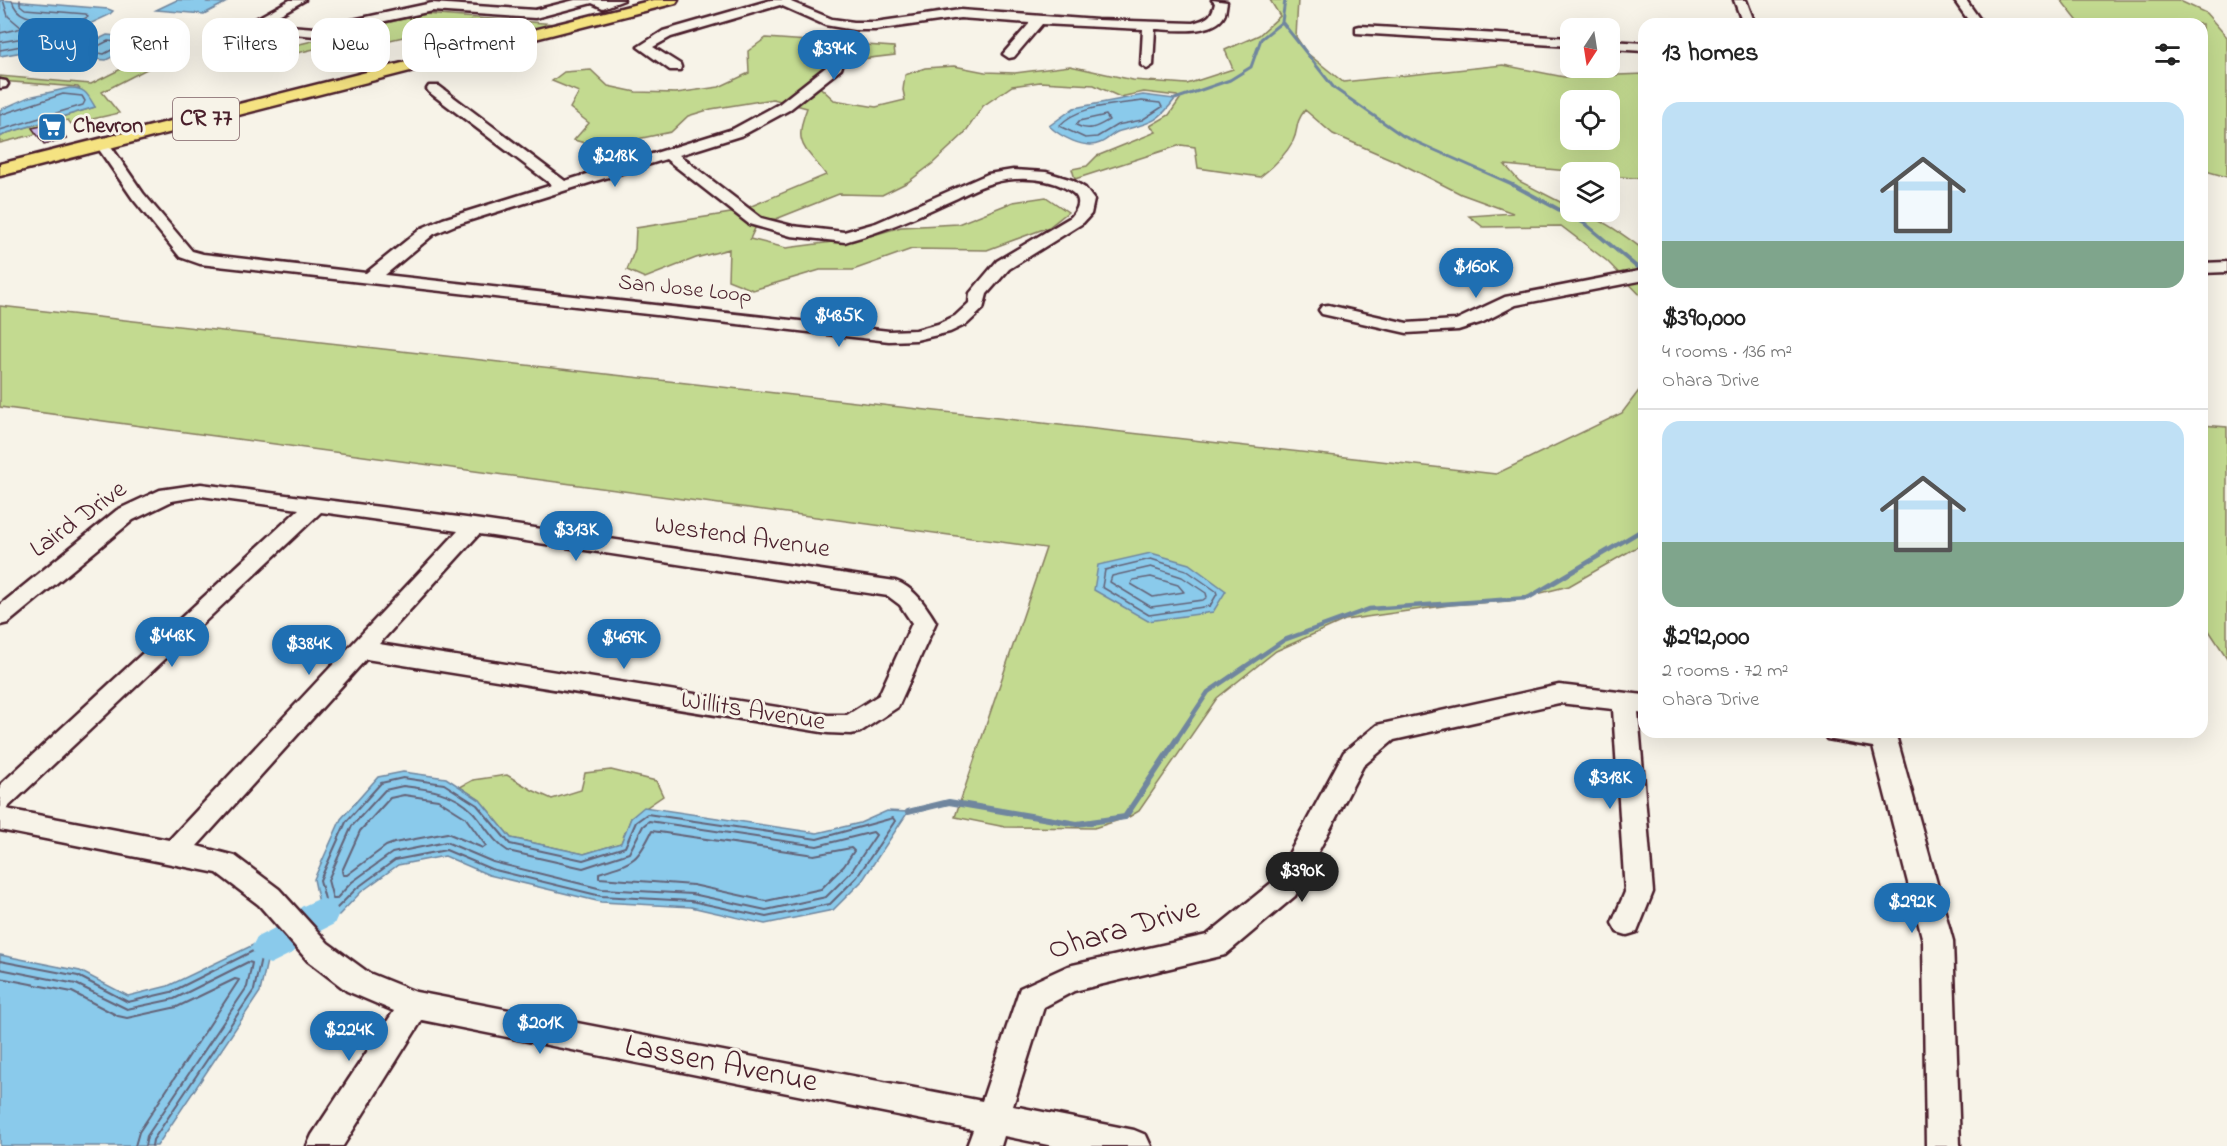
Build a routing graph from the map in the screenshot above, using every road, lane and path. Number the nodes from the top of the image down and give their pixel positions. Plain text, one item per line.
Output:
1 (299, 0) edge
2 (444, 0) edge
3 (589, 0) edge
4 (595, 0) edge
5 (618, 0) edge
6 (671, 0) edge
7 (782, 0) edge
8 (1218, 0) edge
9 (1740, 0) edge
10 (1960, 0) edge
11 (432, 7) junction
12 (1747, 18) edge
13 (1973, 18) edge
14 (1038, 21) junction
15 (1149, 26) junction
16 (1360, 30) dead end
17 (1560, 41) edge
18 (1620, 46) edge
19 (1638, 47) edge
20 (1009, 54) dead end
21 (1147, 65) dead end
22 (836, 66) dead end
23 (675, 67) dead end
24 (434, 89) dead end
25 (103, 145) junction
26 (668, 154) junction
27 (0, 170) edge
28 (564, 187) junction
29 (2227, 267) edge
30 (2208, 268) edge
31 (1638, 276) edge
32 (370, 278) junction
33 (1328, 310) dead end
34 (166, 495) joint
35 (315, 506) junction
36 (474, 526) junction
37 (0, 617) edge
38 (362, 650) junction
39 (889, 701) joint
40 (1634, 702) edge
41 (1877, 738) edge
42 (0, 801) edge
43 (0, 819) edge
44 (175, 852) junction
45 (1627, 923) dead end
46 (416, 1005) junction
47 (989, 1132) edge
48 (324, 1146) edge
49 (1134, 1146) edge
50 (1943, 1146) edge

1 - 11 street
2 - 11 street
3 - 11 street
4 - 5 street
6 - 25 main road, CR 77
7 - 14 street
7 - 23 street
8 - 15 street
9 - 12 street
10 - 13 street
14 - 15 street
14 - 20 street
15 - 21 street
16 - 17 street
18 - 19 street
22 - 26 street
24 - 28 street
25 - 27 main road, CR 77
25 - 32 street, San Jose Loop
26 - 28 street
26 - 32 street, San Jose Loop
28 - 32 street
29 - 30 street
31 - 33 street
34 - 35 street, Westend Avenue
34 - 37 street, Laird Drive
35 - 36 street, Westend Avenue
35 - 42 street
36 - 38 street
36 - 39 street, Westend Avenue
38 - 39 street, Willits Avenue
38 - 44 street
40 - 45 street
40 - 47 street, Ohara Drive
41 - 50 street
43 - 44 street, Lassen Avenue
44 - 46 street, Lassen Avenue
46 - 47 street, Lassen Avenue
46 - 48 street
47 - 49 street, Lassen Avenue

